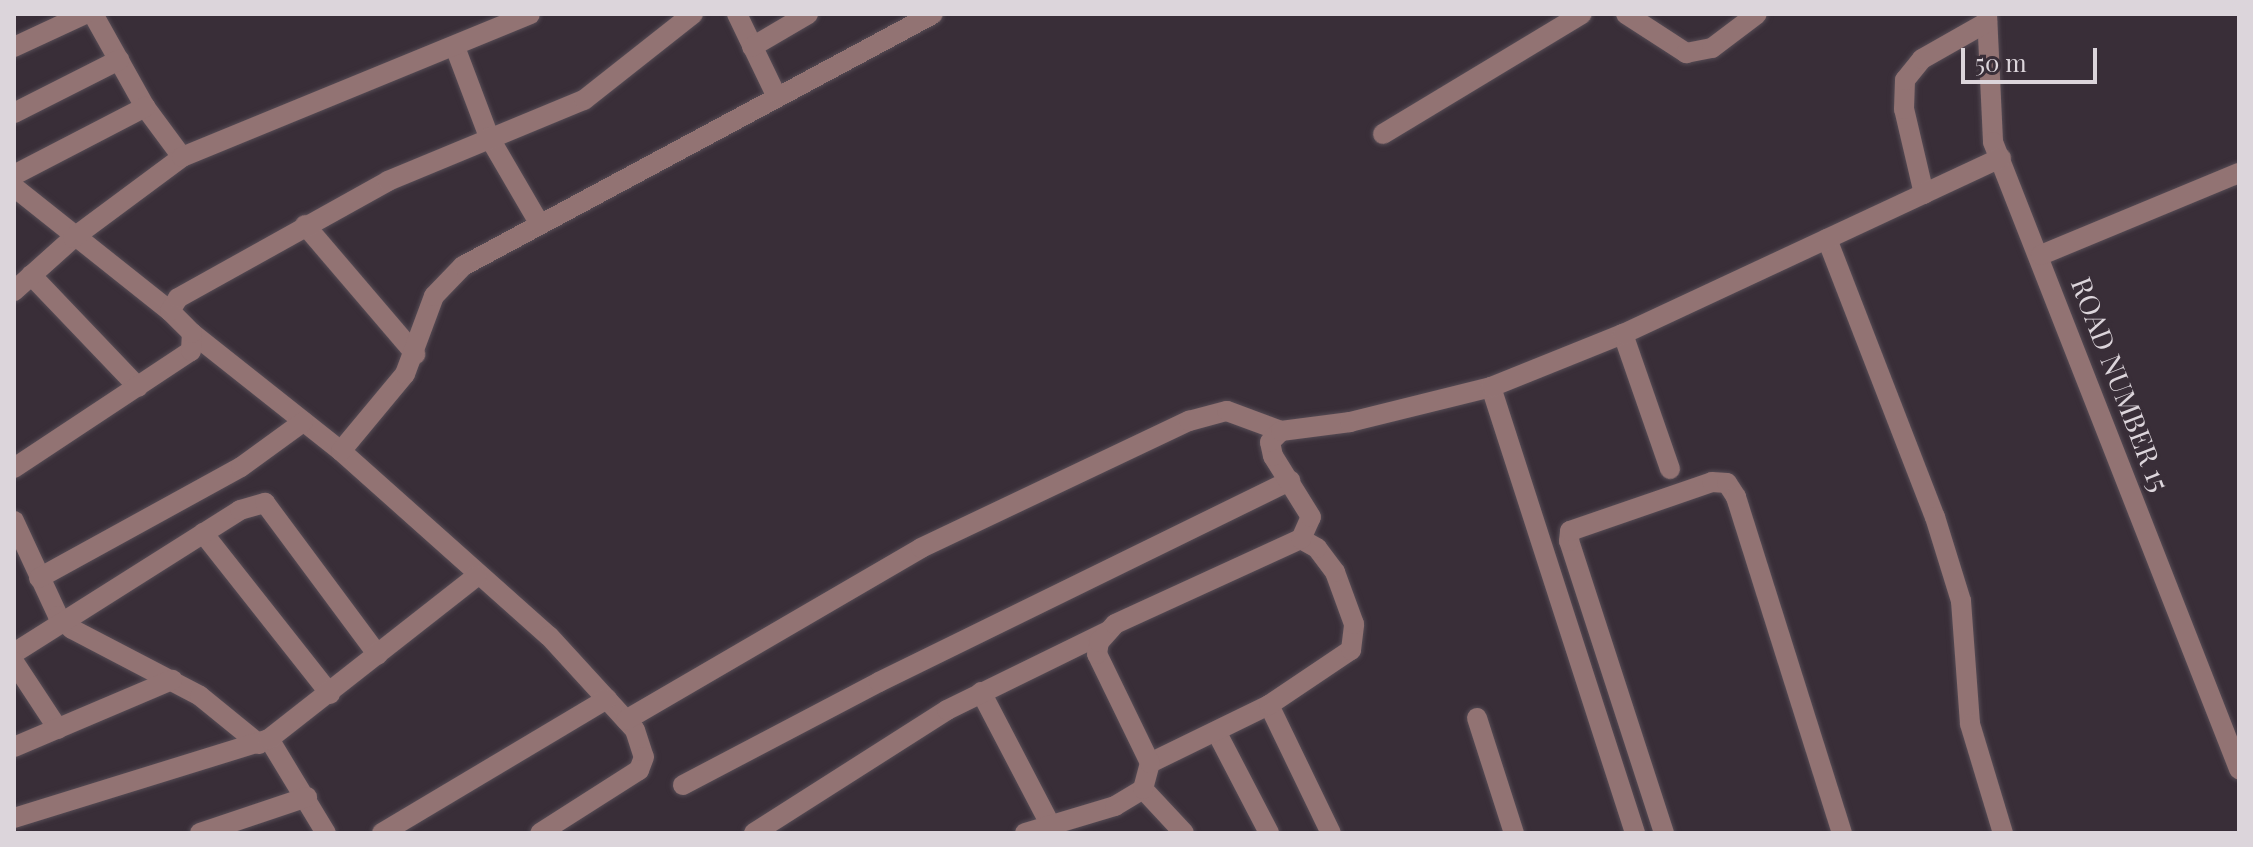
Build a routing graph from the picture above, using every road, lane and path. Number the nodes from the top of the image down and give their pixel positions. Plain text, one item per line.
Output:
1 (85, 14) edge
2 (93, 14) edge
3 (530, 14) edge
4 (693, 14) edge
5 (737, 14) edge
6 (808, 14) edge
7 (933, 14) edge
8 (1582, 14) edge
9 (1626, 14) edge
10 (1757, 14) edge
11 (1987, 18) edge
12 (14, 47) edge
13 (455, 47) junction
14 (752, 47) junction
15 (119, 60) junction
16 (777, 97) junction
17 (145, 107) junction
18 (14, 113) edge
19 (1383, 134) dead end
20 (489, 137) junction
21 (182, 157) junction
22 (2001, 158) junction
23 (2239, 173) edge
24 (14, 175) edge
25 (14, 187) edge
26 (1924, 194) junction
27 (539, 223) junction
28 (305, 225) junction
29 (73, 238) junction
30 (1827, 239) junction
31 (2041, 255) junction
32 (31, 275) junction
33 (14, 291) edge
34 (170, 311) junction
35 (192, 333) junction
36 (1623, 334) junction
37 (415, 354) junction
38 (138, 387) junction
39 (1491, 387) junction
40 (303, 422) junction
41 (1281, 431) junction
42 (341, 451) junction
43 (14, 468) edge
44 (1670, 469) dead end
45 (1290, 481) junction
46 (14, 521) edge
47 (203, 533) junction
48 (1301, 539) junction
49 (22, 560) edge
50 (477, 576) junction
51 (39, 578) junction
52 (65, 623) junction
53 (1106, 632) junction
54 (14, 653) edge
55 (378, 655) junction
56 (14, 662) edge
57 (172, 680) junction
58 (981, 692) junction
59 (330, 694) junction
60 (607, 699) junction
61 (1269, 705) junction
62 (1477, 718) dead end
63 (626, 720) junction
64 (58, 729) junction
65 (1217, 733) junction
66 (264, 742) junction
67 (14, 747) edge
68 (1150, 763) junction
69 (2239, 769) edge
70 (683, 785) dead end
71 (1143, 789) junction
72 (307, 797) junction
73 (14, 818) edge
74 (1050, 824) junction
75 (200, 833) edge
76 (326, 833) edge
77 (382, 833) edge
78 (540, 833) edge
79 (754, 833) edge
80 (1026, 833) edge
81 (1184, 833) edge
82 (1269, 833) edge
83 (1331, 833) edge
84 (1514, 833) edge
85 (1635, 833) edge
86 (1664, 833) edge
87 (1842, 833) edge
88 (2003, 833) edge

1 - 12 street
2 - 15 street
3 - 13 street
4 - 20 street
5 - 14 street
6 - 14 street
7 - 16 street
8 - 19 street
9 - 10 street
11 - 22 street, ROAD NUMBER 15
11 - 26 street
13 - 20 street
13 - 21 street
14 - 16 street
15 - 17 street
15 - 18 street
16 - 27 street
17 - 21 street
17 - 24 street
20 - 27 street
20 - 28 street
21 - 29 street
22 - 26 street
22 - 31 street, ROAD NUMBER 15
23 - 31 street
25 - 29 street
26 - 30 street
27 - 37 street
28 - 34 street
28 - 37 street
29 - 32 street
29 - 34 street
30 - 36 street
30 - 88 street
31 - 69 street, ROAD NUMBER 15
32 - 33 street
32 - 38 street
34 - 35 street
35 - 38 street
35 - 40 street
36 - 39 street
36 - 44 street
37 - 42 street
38 - 43 street
39 - 41 street
39 - 85 street
40 - 42 street
40 - 51 street
41 - 45 street
41 - 63 street
42 - 50 street
45 - 48 street
45 - 70 street
46 - 49 street
47 - 52 street
47 - 55 street
47 - 59 street
48 - 53 street
48 - 61 street
49 - 51 street
50 - 55 street
50 - 60 street
51 - 52 street
52 - 54 street
52 - 57 street
53 - 58 street
53 - 68 street
55 - 59 street
56 - 64 street
57 - 64 street
57 - 66 street
58 - 74 street
58 - 79 street
59 - 66 street
60 - 63 street
60 - 77 street
61 - 65 street
61 - 83 street
62 - 84 street
63 - 78 street
64 - 67 street
65 - 68 street
65 - 82 street
66 - 72 street
66 - 73 street
68 - 71 street
71 - 74 street
71 - 81 street
72 - 75 street
72 - 76 street
74 - 80 street
86 - 87 street

